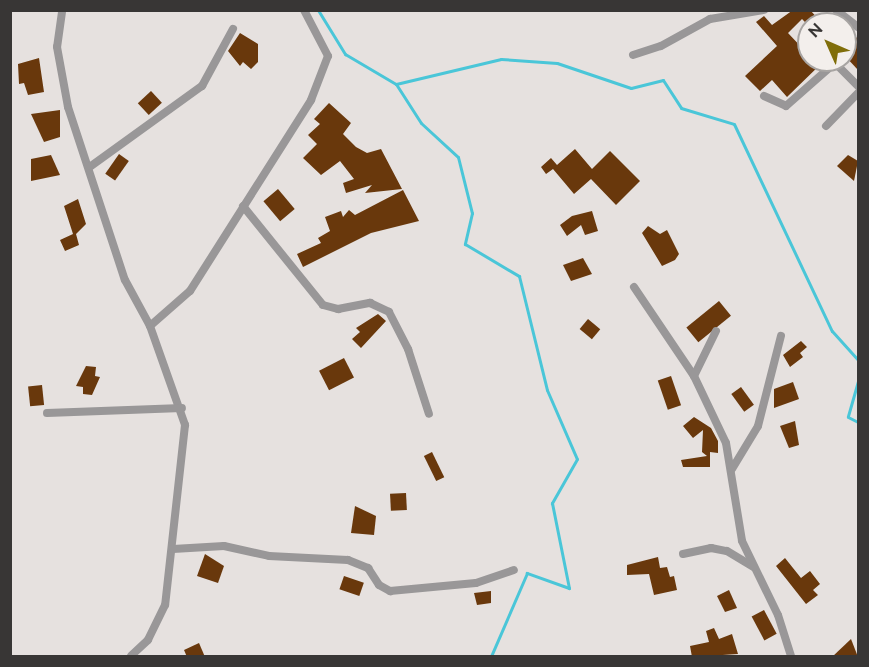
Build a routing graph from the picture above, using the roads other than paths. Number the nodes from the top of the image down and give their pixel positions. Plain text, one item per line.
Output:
1 (304, 10) edge
2 (764, 10) edge
3 (836, 10) edge
4 (62, 12) dead end
5 (858, 27) edge
6 (233, 29) dead end
7 (633, 55) dead end
8 (858, 86) edge
9 (858, 93) edge
10 (764, 96) dead end
11 (826, 126) dead end
12 (91, 166) junction
13 (243, 206) junction
14 (634, 287) dead end
15 (150, 326) junction
16 (716, 331) dead end
17 (781, 336) dead end
18 (694, 376) junction
19 (182, 408) junction
20 (46, 413) dead end
21 (429, 414) dead end
22 (732, 469) junction
23 (173, 549) junction
24 (682, 554) dead end
25 (754, 568) junction
26 (514, 570) dead end
27 (131, 657) edge
28 (791, 657) edge

1 - 13 street
2 - 7 street
3 - 5 street
4 - 12 street
6 - 12 street
8 - 10 street
9 - 11 street
12 - 15 street
13 - 15 street
13 - 21 street
14 - 18 street
15 - 19 street
16 - 18 street
17 - 22 street
18 - 22 street
19 - 20 street
19 - 23 street
22 - 25 street
23 - 26 street
23 - 27 street
24 - 25 street
25 - 28 street

